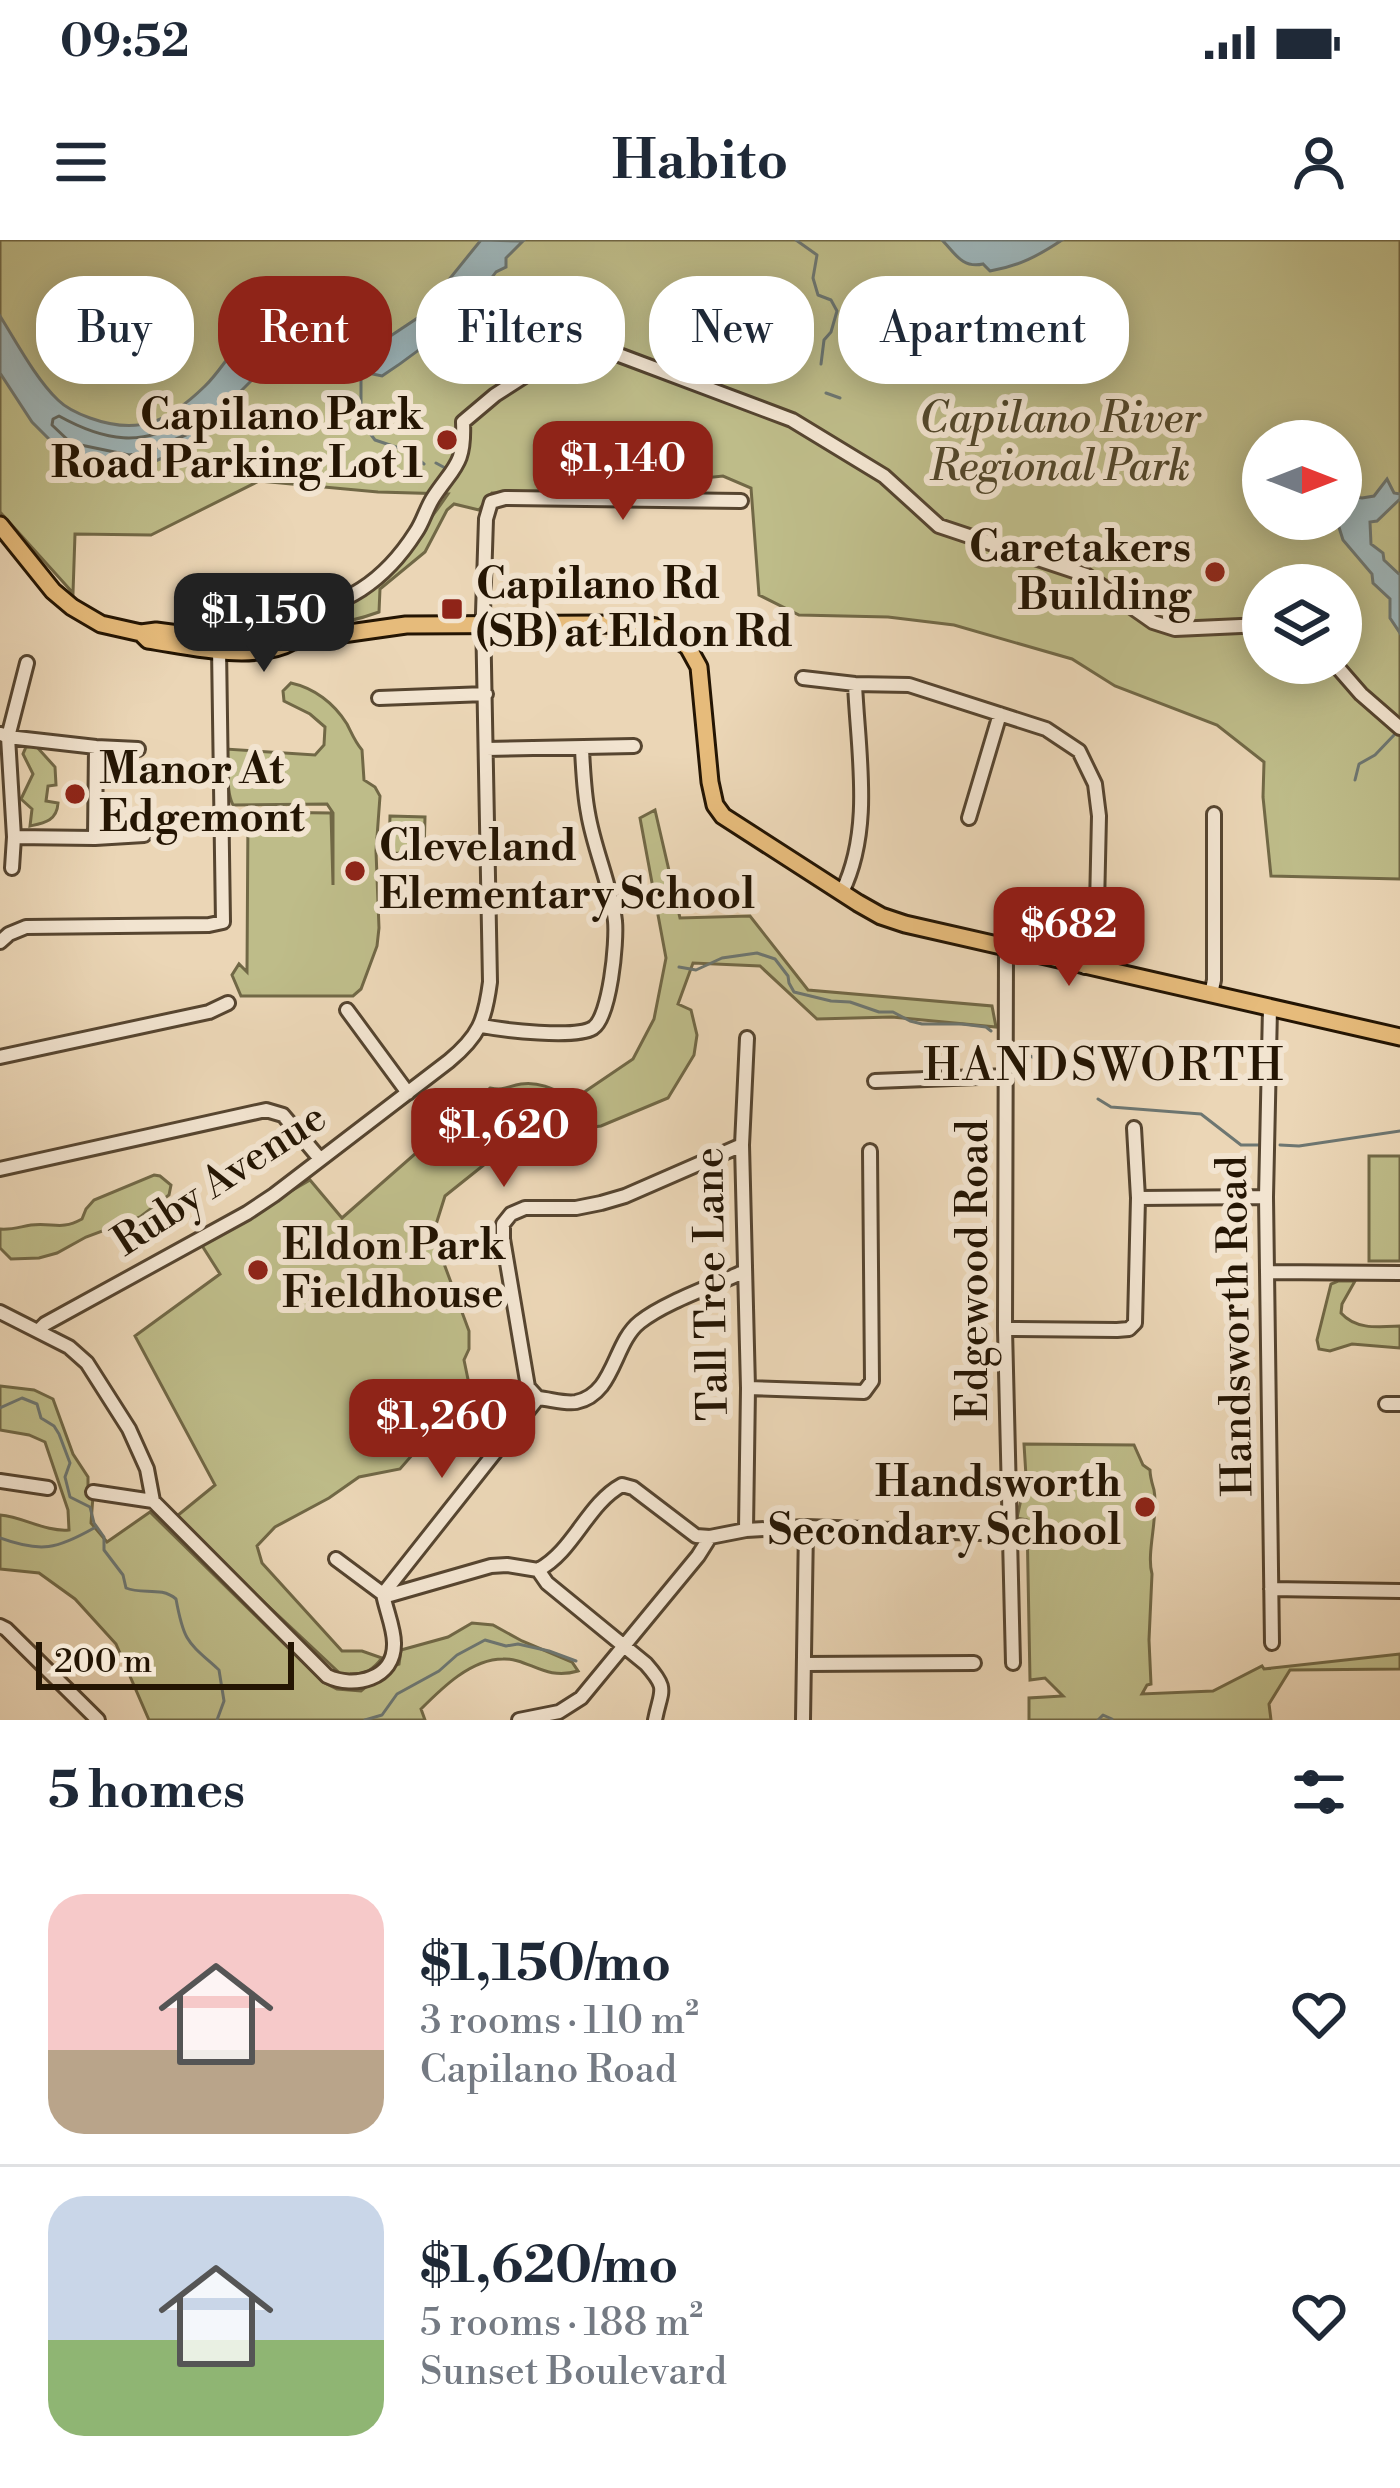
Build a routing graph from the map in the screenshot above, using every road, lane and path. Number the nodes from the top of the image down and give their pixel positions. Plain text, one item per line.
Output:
1 (741, 501) dead end
2 (0, 525) edge
3 (7, 545) edge
4 (483, 623) junction
5 (1242, 626) edge
6 (141, 633) junction
7 (293, 641) junction
8 (215, 644) junction
9 (27, 663) dead end
10 (803, 678) dead end
11 (855, 684) junction
12 (1352, 684) edge
13 (486, 694) junction
14 (379, 698) dead end
15 (1000, 714) junction
16 (1400, 728) edge
17 (4, 735) edge
18 (634, 746) dead end
19 (96, 747) junction
20 (138, 749) dead end
21 (486, 749) junction
22 (582, 749) junction
23 (1214, 814) dead end
24 (969, 818) dead end
25 (144, 835) dead end
26 (14, 837) junction
27 (95, 838) junction
28 (12, 868) dead end
29 (842, 892) junction
30 (0, 942) edge
31 (1006, 949) junction
32 (1085, 967) junction
33 (1210, 994) junction
34 (228, 1003) dead end
35 (1270, 1008) junction
36 (347, 1010) dead end
37 (482, 1026) junction
38 (747, 1037) dead end
39 (1400, 1037) edge
40 (0, 1057) edge
41 (1005, 1076) junction
42 (875, 1081) dead end
43 (408, 1093) junction
44 (1134, 1128) dead end
45 (742, 1144) junction
46 (871, 1151) dead end
47 (320, 1159) junction
48 (0, 1169) edge
49 (1266, 1197) junction
50 (1138, 1198) junction
51 (743, 1272) junction
52 (1267, 1272) junction
53 (1400, 1273) edge
54 (0, 1312) edge
55 (1005, 1329) junction
56 (38, 1331) junction
57 (748, 1388) junction
58 (538, 1398) junction
59 (0, 1481) edge
60 (48, 1488) dead end
61 (93, 1492) dead end
62 (153, 1501) junction
63 (806, 1527) junction
64 (746, 1530) junction
65 (1010, 1534) junction
66 (710, 1537) junction
67 (336, 1559) dead end
68 (538, 1570) junction
69 (1271, 1589) junction
70 (1400, 1591) edge
71 (383, 1594) junction
72 (0, 1626) edge
73 (1272, 1643) dead end
74 (623, 1647) junction
75 (805, 1664) junction
76 (974, 1664) dead end
77 (1012, 1664) dead end
78 (98, 1720) edge
79 (519, 1720) edge
80 (655, 1720) edge
81 (803, 1720) edge

1 - 4 street
2 - 3 main road
3 - 6 main road
4 - 7 main road
4 - 13 street
4 - 29 main road
5 - 8 street
6 - 8 main road
6 - 8 main road
7 - 8 main road
7 - 8 main road
8 - 30 street
9 - 17 street
10 - 11 street
11 - 15 street
11 - 29 street
12 - 16 street
13 - 14 street
13 - 21 street
15 - 24 street
15 - 32 street
17 - 19 street
17 - 26 street
18 - 22 street
19 - 20 street
19 - 27 street
21 - 22 street
21 - 37 street
22 - 37 street
23 - 33 street
25 - 27 street
26 - 27 street
26 - 28 street
29 - 31 main road
31 - 32 main road
31 - 41 street, Edgewood Road
32 - 33 main road
33 - 35 main road
34 - 40 street
35 - 39 main road
35 - 49 street, Handsworth Road
36 - 43 street
37 - 43 street, Ruby Avenue
38 - 45 street, Tall Tree Lane
41 - 42 street
41 - 55 street, Edgewood Road
43 - 47 street, Ruby Avenue
44 - 50 street
45 - 51 street, Tall Tree Lane
45 - 58 street
46 - 57 street
47 - 48 street
47 - 56 street, Ruby Avenue
49 - 50 street
49 - 52 street, Handsworth Road
50 - 55 street
51 - 57 street, Tall Tree Lane
51 - 58 street
52 - 53 street
52 - 69 street, Handsworth Road
54 - 56 street
55 - 65 street, Edgewood Road
56 - 62 street
57 - 64 street, Tall Tree Lane
58 - 71 street
59 - 60 street
61 - 62 street
62 - 71 street
63 - 64 street
63 - 65 street
63 - 75 street
64 - 66 street
65 - 77 street, Edgewood Road
66 - 68 street
66 - 74 street
67 - 71 street
68 - 71 street
68 - 74 street
69 - 70 street
69 - 73 street, Handsworth Road
72 - 78 street
74 - 79 street
74 - 80 street
75 - 76 street
75 - 81 street

